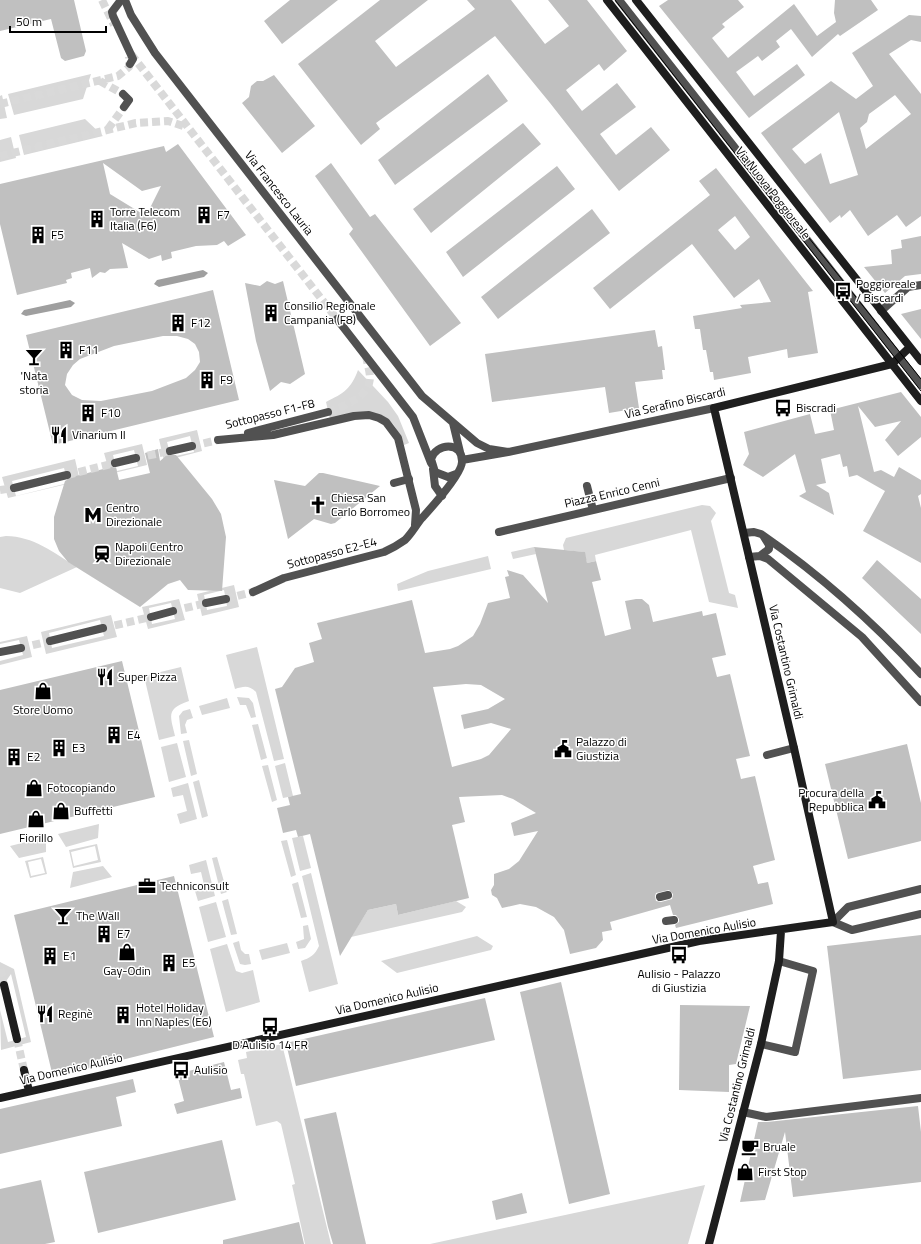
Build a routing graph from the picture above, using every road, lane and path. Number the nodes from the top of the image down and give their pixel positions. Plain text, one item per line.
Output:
1 (121, 0) edge
2 (125, 0) edge
3 (607, 0) edge
4 (619, 0) edge
5 (636, 0) edge
6 (130, 64) tunnel mouth
7 (123, 94) dead end
8 (124, 107) tunnel mouth
9 (921, 285) edge
10 (882, 311) junction
11 (337, 319) tunnel mouth
12 (910, 347) junction
13 (899, 358) junction
14 (921, 361) edge
15 (892, 364) junction
16 (921, 385) edge
17 (921, 401) edge
18 (714, 408) junction
19 (328, 412) tunnel mouth
20 (453, 423) junction
21 (192, 446) tunnel mouth
22 (170, 451) tunnel mouth
23 (508, 452) junction
24 (461, 456) junction
25 (136, 458) tunnel mouth
26 (115, 463) tunnel mouth
27 (432, 466) junction
28 (456, 474) junction
29 (67, 475) tunnel mouth
30 (730, 478) junction
31 (409, 479) junction
32 (394, 483) dead end
33 (587, 486) dead end
34 (14, 488) tunnel mouth
35 (442, 496) junction
36 (593, 510) junction
37 (412, 531) junction
38 (499, 532) dead end
39 (744, 533) junction
40 (761, 534) junction
41 (760, 556) junction
42 (749, 557) junction
43 (253, 592) tunnel mouth
44 (226, 598) tunnel mouth
45 (206, 603) tunnel mouth
46 (173, 611) tunnel mouth
47 (151, 617) tunnel mouth
48 (102, 628) tunnel mouth
49 (50, 641) tunnel mouth
50 (21, 648) tunnel mouth
51 (0, 652) edge
52 (921, 674) edge
53 (921, 702) edge
54 (794, 748) junction
55 (766, 755) dead end
56 (921, 889) edge
57 (921, 914) edge
58 (833, 922) junction
59 (781, 931) junction
60 (779, 961) junction
61 (4, 985) dead end
62 (17, 1039) tunnel mouth
63 (761, 1044) junction
64 (24, 1070) tunnel mouth
65 (29, 1091) junction
66 (0, 1098) edge
67 (921, 1098) edge
68 (743, 1112) junction
69 (709, 1244) edge

1 - 6 street
2 - 20 street, Via Francesco Lauria
3 - 15 main road, Via Nuova Poggioreale
4 - 13 street
5 - 10 main road, Via Nuova Poggioreale
7 - 8 street
9 - 10 street
10 - 12 main road, Via Nuova Poggioreale
11 - 27 street
12 - 13 main road
12 - 14 main road, Via Nuova Poggioreale
13 - 15 main road
13 - 16 street
15 - 17 main road, Via Nuova Poggioreale
15 - 18 main road, Via Serafino Biscardi
18 - 23 street, Via Serafino Biscardi
18 - 30 main road, Via Costantino Grimaldi
19 - 31 street, Sottopasso F1-F8
20 - 23 street, Via Francesco Lauria
20 - 24 street
21 - 22 street
23 - 24 street, Via Serafino Biscardi
24 - 27 street
24 - 28 street
25 - 26 street
27 - 28 street
27 - 35 street
28 - 35 street, Sottopasso E2-E4
29 - 34 street
30 - 36 street, Piazza Enrico Cenni
30 - 39 main road, Via Costantino Grimaldi
31 - 32 street
31 - 37 street
33 - 36 street
35 - 37 street, Sottopasso E2-E4
36 - 38 street, Piazza Enrico Cenni
37 - 43 street, Sottopasso E2-E4
39 - 40 street
39 - 42 main road, Via Costantino Grimaldi
40 - 41 street
40 - 52 street
41 - 42 street
41 - 53 street
42 - 54 main road, Via Costantino Grimaldi
44 - 45 street
46 - 47 street
48 - 49 street
50 - 51 street
54 - 55 street
54 - 58 main road, Via Costantino Grimaldi
56 - 58 street
57 - 58 street
58 - 59 main road, Via Domenico Aulisio
59 - 60 main road, Via Costantino Grimaldi
59 - 65 main road, Via Domenico Aulisio
60 - 63 main road, Via Costantino Grimaldi
60 - 63 street
61 - 62 main road
63 - 68 main road, Via Costantino Grimaldi
64 - 65 main road
65 - 66 main road, Via Domenico Aulisio
67 - 68 street
68 - 69 main road, Via Costantino Grimaldi

